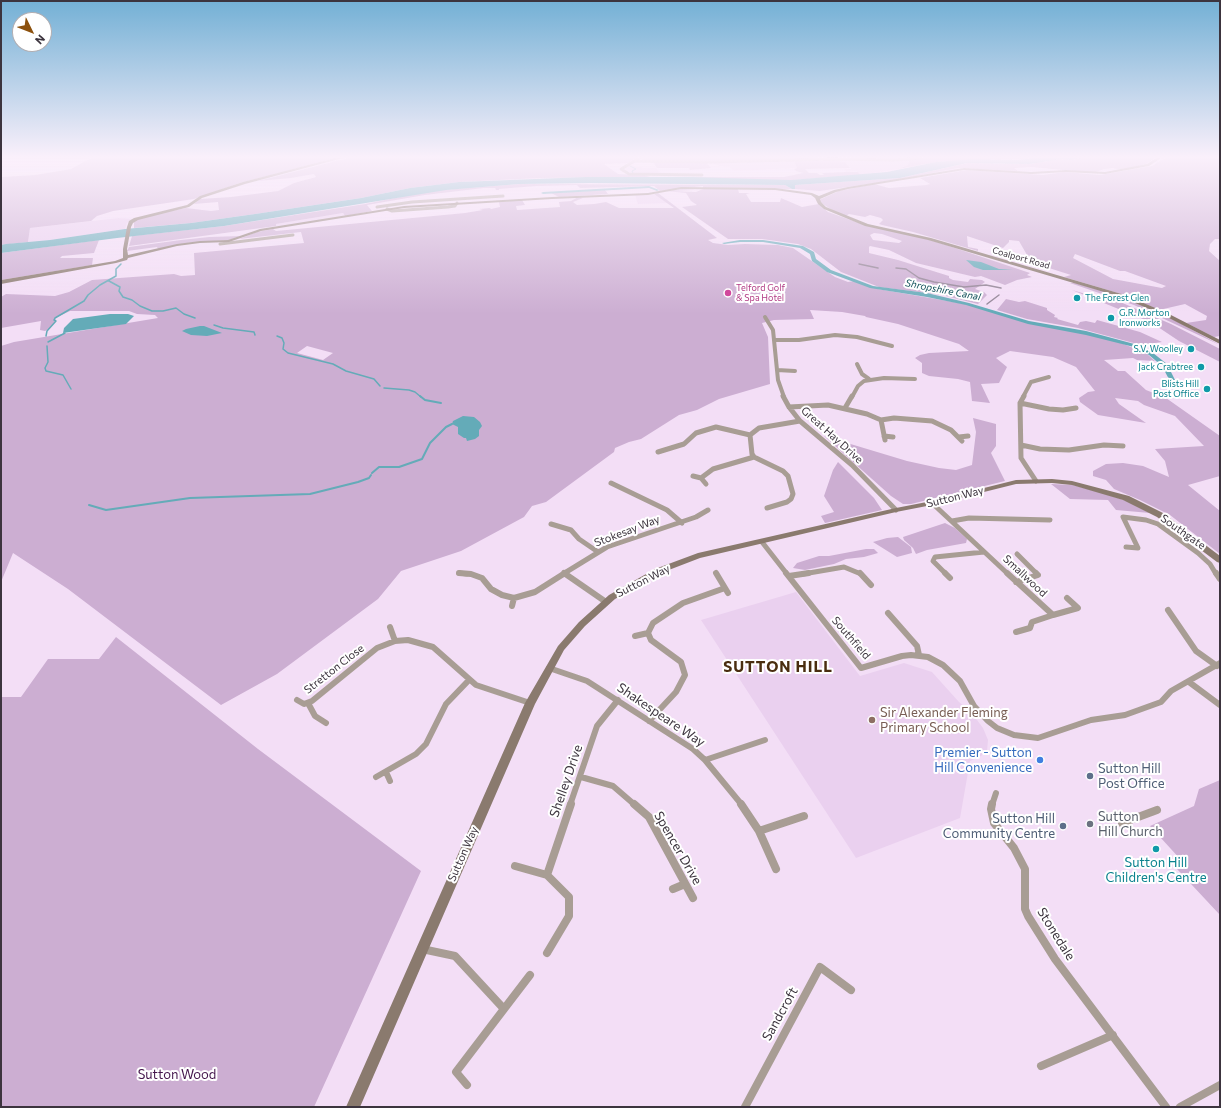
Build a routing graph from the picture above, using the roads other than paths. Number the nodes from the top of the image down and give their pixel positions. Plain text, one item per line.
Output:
1 (170, 210) edge
2 (383, 210) edge
3 (829, 210) edge
4 (293, 235) dead end
5 (229, 242) junction
6 (220, 244) dead end
7 (126, 257) junction
8 (1, 282) edge
9 (766, 317) dead end
10 (774, 340) junction
11 (891, 340) dead end
12 (1218, 340) edge
13 (886, 344) junction
14 (892, 346) dead end
15 (857, 364) dead end
16 (777, 370) junction
17 (795, 370) dead end
18 (1038, 375) dead end
19 (907, 378) junction
20 (1043, 378) junction
21 (1049, 378) dead end
22 (870, 379) junction
23 (915, 379) dead end
24 (910, 383) dead end
25 (1020, 403) junction
26 (789, 407) junction
27 (846, 408) junction
28 (1076, 408) dead end
29 (881, 420) junction
30 (800, 422) junction
31 (750, 435) junction
32 (968, 436) dead end
33 (893, 437) dead end
34 (1110, 439) dead end
35 (1021, 445) junction
36 (1114, 445) junction
37 (660, 446) dead end
38 (1123, 446) dead end
39 (666, 450) junction
40 (658, 452) dead end
41 (754, 457) junction
42 (694, 476) dead end
43 (701, 478) junction
44 (1036, 481) junction
45 (611, 483) dead end
46 (706, 484) dead end
47 (932, 503) junction
48 (767, 508) dead end
49 (708, 510) dead end
50 (896, 510) junction
51 (1050, 520) dead end
52 (952, 521) junction
53 (682, 523) junction
54 (550, 524) dead end
55 (762, 542) junction
56 (1126, 547) dead end
57 (598, 552) junction
58 (984, 552) junction
59 (1017, 554) dead end
60 (1220, 560) edge
61 (459, 573) dead end
62 (564, 573) junction
63 (716, 573) dead end
64 (789, 576) junction
65 (950, 578) dead end
66 (1220, 579) edge
67 (1016, 582) junction
68 (871, 585) dead end
69 (514, 598) junction
70 (1067, 598) dead end
71 (606, 602) junction
72 (512, 606) dead end
73 (1168, 610) dead end
74 (888, 613) dead end
75 (1053, 615) junction
76 (390, 627) dead end
77 (1016, 632) dead end
78 (648, 633) junction
79 (634, 636) dead end
80 (395, 641) junction
81 (919, 655) junction
82 (1218, 664) edge
83 (549, 668) junction
84 (469, 680) junction
85 (1189, 682) junction
86 (298, 700) dead end
87 (618, 700) junction
88 (308, 703) junction
89 (530, 703) junction
90 (1220, 704) edge
91 (649, 721) junction
92 (326, 723) dead end
93 (765, 740) dead end
94 (705, 760) junction
95 (386, 772) junction
96 (376, 777) dead end
97 (580, 777) junction
98 (390, 781) dead end
99 (996, 793) dead end
100 (1157, 810) dead end
101 (804, 816) dead end
102 (1122, 823) dead end
103 (759, 831) junction
104 (515, 866) dead end
105 (776, 869) dead end
106 (547, 875) junction
107 (685, 884) junction
108 (673, 889) dead end
109 (693, 898) dead end
110 (422, 949) junction
111 (547, 953) dead end
112 (530, 975) dead end
113 (851, 990) dead end
114 (504, 1009) junction
115 (1113, 1035) junction
116 (1041, 1066) dead end
117 (467, 1085) dead end
118 (1220, 1085) edge
119 (353, 1107) edge
120 (745, 1107) edge
121 (1166, 1107) edge
122 (1180, 1107) edge

1 - 7 street
2 - 5 street
3 - 12 street, Coalport Road
4 - 5 street
5 - 6 street
5 - 7 street
7 - 8 street
9 - 10 street, Great Hay Drive
10 - 13 street
10 - 16 street, Great Hay Drive
11 - 13 street
13 - 14 street
15 - 22 street
16 - 17 street
16 - 26 street, Great Hay Drive
18 - 20 street
19 - 22 street
19 - 23 street
19 - 24 street
20 - 21 street
20 - 25 street
22 - 27 street
25 - 28 street
25 - 35 street
26 - 27 street
26 - 30 street, Great Hay Drive
27 - 29 street
29 - 32 street
29 - 33 street
30 - 31 street
30 - 50 street, Great Hay Drive
31 - 39 street
31 - 41 street
34 - 36 street
35 - 36 street
35 - 44 street
36 - 38 street
37 - 39 street
39 - 40 street
41 - 43 street
41 - 48 street
42 - 43 street
43 - 46 street
44 - 47 street, Sutton Way
44 - 60 street, Sutton Way
45 - 53 street
47 - 50 street, Sutton Way
47 - 52 street, Smallwood
49 - 53 street, Stokesay Way
50 - 55 street, Sutton Way
51 - 52 street
52 - 58 street, Smallwood
53 - 57 street, Stokesay Way
54 - 57 street
55 - 64 street, Southfield
55 - 71 street, Sutton Way
56 - 66 street, Southgate
57 - 62 street, Stokesay Way
58 - 65 street
58 - 67 street, Smallwood
59 - 67 street
61 - 69 street
62 - 69 street, Stokesay Way
62 - 71 street
63 - 78 street
64 - 68 street
64 - 81 street, Southfield
67 - 75 street, Smallwood
69 - 72 street
70 - 75 street
71 - 83 street, Sutton Way
73 - 82 street
74 - 81 street
75 - 77 street
76 - 80 street
78 - 79 street
78 - 91 street
80 - 84 street, Stretton Close
80 - 88 street, Stretton Close
81 - 85 street, Southfield
82 - 85 street
83 - 87 street, Shakespeare Way
83 - 89 street, Sutton Way
84 - 89 street, Stretton Close
84 - 95 street
85 - 90 street
86 - 88 street, Stretton Close
87 - 91 street, Shakespeare Way
87 - 97 street, Shelley Drive
88 - 92 street
89 - 110 street, Sutton Way
91 - 94 street, Shakespeare Way
93 - 94 street
94 - 103 street, Shakespeare Way
95 - 96 street
95 - 98 street
97 - 106 street, Shelley Drive
97 - 107 street, Spencer Drive
99 - 115 street, Stonedale
100 - 102 street
101 - 103 street
103 - 105 street, Shakespeare Way
104 - 106 street
106 - 111 street
107 - 108 street
107 - 109 street, Spencer Drive
110 - 114 street
110 - 119 street, Sutton Way
112 - 114 street
113 - 120 street, Sandcroft
114 - 117 street
115 - 116 street
115 - 121 street, Stonedale
118 - 122 street

